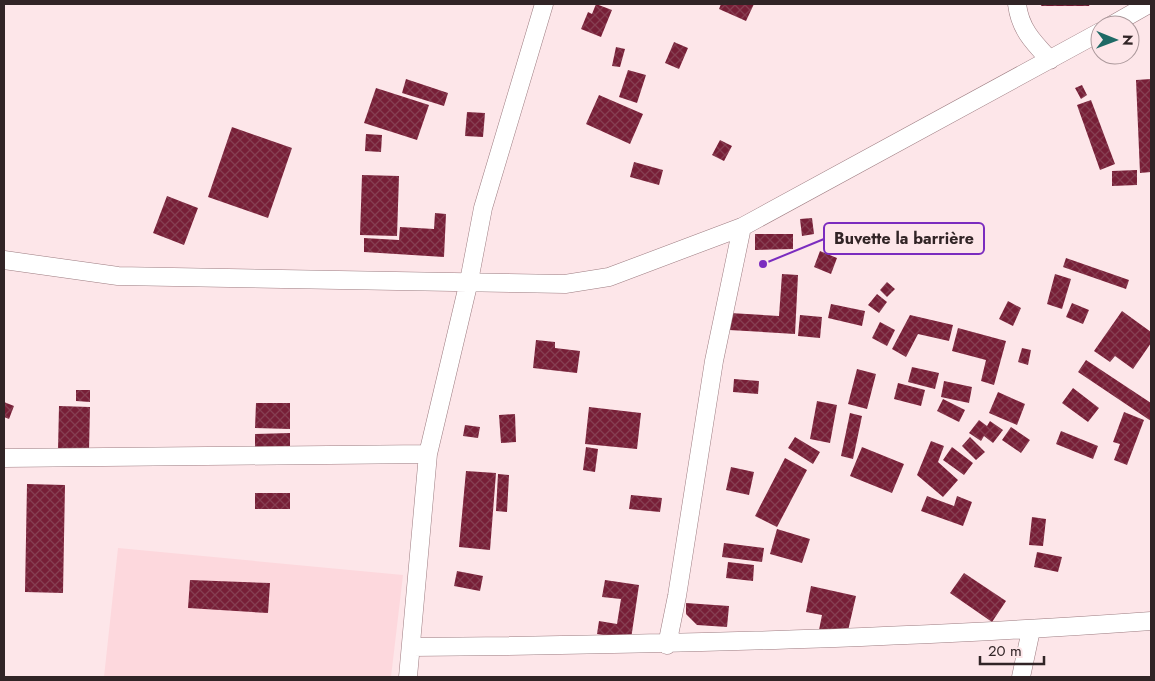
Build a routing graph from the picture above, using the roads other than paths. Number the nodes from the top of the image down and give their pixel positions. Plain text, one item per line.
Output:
1 (544, 4) edge
2 (1017, 4) edge
3 (1149, 4) edge
4 (1130, 15) edge
5 (1090, 38) edge
6 (1050, 60) junction
7 (742, 227) junction
8 (4, 260) edge
9 (469, 281) junction
10 (428, 454) junction
11 (5, 462) edge
12 (1151, 621) edge
13 (1031, 630) junction
14 (667, 645) junction
15 (412, 647) junction
16 (408, 677) edge
17 (1021, 677) edge

1 - 9 street
2 - 6 street
3 - 4 street
5 - 6 street
6 - 7 street
7 - 9 street
7 - 14 street
8 - 9 street
9 - 10 street
10 - 11 street
10 - 15 street
12 - 13 street
13 - 14 street
13 - 17 street
14 - 15 street
15 - 16 street

